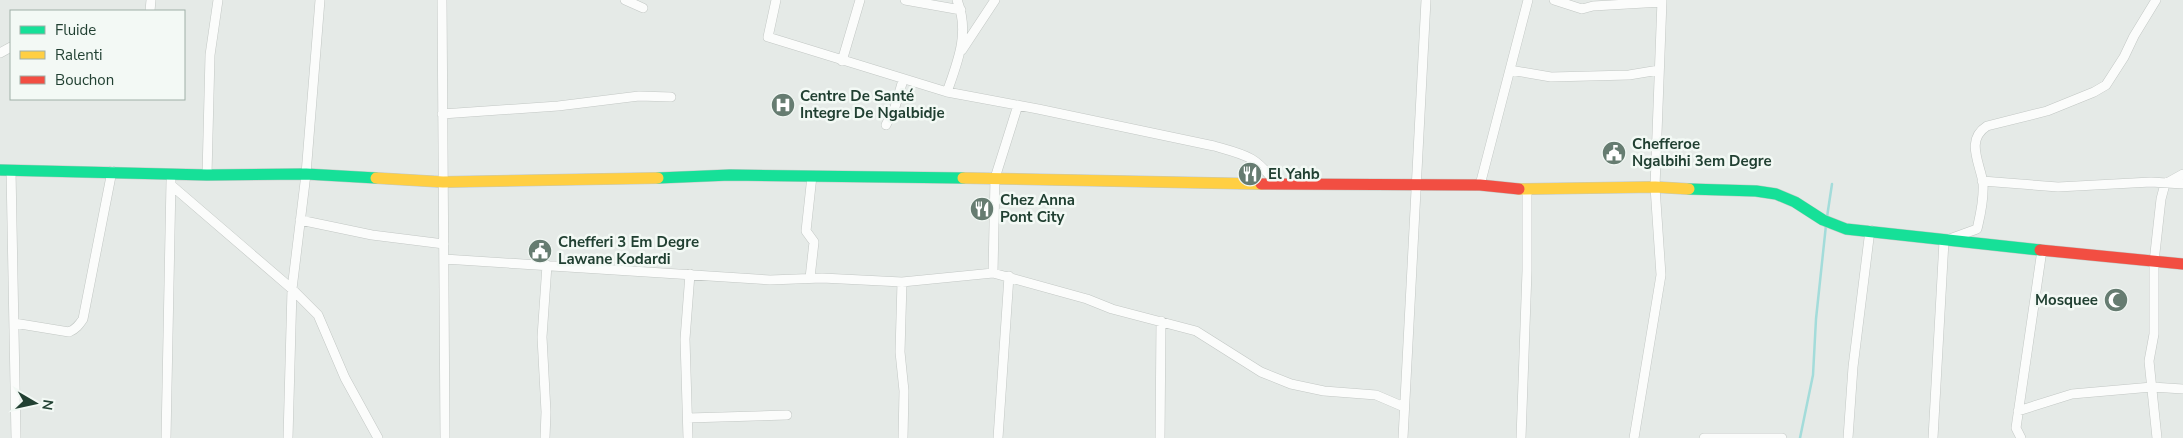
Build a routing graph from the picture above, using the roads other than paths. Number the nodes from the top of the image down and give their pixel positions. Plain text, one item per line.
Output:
1 (218, 0) edge
2 (320, 0) edge
3 (442, 0) edge
4 (625, 0) edge
5 (776, 0) edge
6 (860, 0) edge
7 (906, 0) edge
8 (957, 0) edge
9 (995, 0) edge
10 (1426, 0) edge
11 (1528, 0) edge
12 (1554, 0) edge
13 (2156, 0) edge
14 (1662, 1) edge
15 (643, 8) dead end
16 (961, 10) junction
17 (961, 52) junction
18 (842, 61) junction
19 (1510, 70) junction
20 (1659, 70) junction
21 (903, 80) junction
22 (947, 92) junction
23 (671, 97) dead end
24 (1018, 105) junction
25 (442, 114) junction
26 (886, 125) dead end
27 (6, 170) edge
28 (112, 172) junction
29 (171, 173) junction
30 (306, 174) junction
31 (2183, 174) edge
32 (207, 175) junction
33 (812, 176) junction
34 (995, 178) junction
35 (1982, 181) junction
36 (443, 182) junction
37 (1276, 184) junction
38 (1418, 184) junction
39 (2164, 184) junction
40 (2183, 184) edge
41 (171, 185) junction
42 (1480, 185) junction
43 (1655, 187) junction
44 (1527, 190) junction
45 (300, 220) junction
46 (1870, 230) junction
47 (1944, 241) junction
48 (444, 244) junction
49 (2042, 250) junction
50 (444, 259) junction
51 (2154, 262) junction
52 (2183, 264) edge
53 (547, 265) junction
54 (993, 272) junction
55 (690, 274) junction
56 (1009, 276) junction
57 (810, 278) junction
58 (902, 282) junction
59 (292, 289) junction
60 (1161, 321) junction
61 (14, 323) junction
62 (2152, 387) junction
63 (2183, 389) edge
64 (1404, 407) junction
65 (2018, 411) junction
66 (787, 415) dead end
67 (688, 418) junction
68 (16, 438) edge
69 (166, 438) edge
70 (288, 438) edge
71 (378, 438) edge
72 (445, 438) edge
73 (545, 438) edge
74 (688, 438) edge
75 (903, 438) edge
76 (998, 438) edge
77 (1160, 438) edge
78 (1403, 438) edge
79 (1521, 438) edge
80 (1634, 438) edge
81 (1704, 438) edge
82 (1782, 438) edge
83 (1848, 438) edge
84 (1933, 438) edge
85 (2021, 438) edge
86 (2157, 438) edge

1 - 32 street
2 - 30 street
3 - 25 street
4 - 15 street
5 - 18 street
6 - 18 street
7 - 16 street
8 - 16 street
9 - 17 street
10 - 38 street
11 - 19 street
12 - 14 street
13 - 35 street
14 - 20 street
16 - 17 street
17 - 22 street
18 - 21 street
19 - 20 street
19 - 42 street
20 - 43 street
21 - 22 street
21 - 26 street
22 - 24 street
23 - 25 street
24 - 34 street
24 - 37 street
25 - 36 street
27 - 28 street
27 - 61 street
28 - 29 street
28 - 61 street
29 - 32 street
29 - 41 street
30 - 32 street
30 - 36 street
30 - 45 street
31 - 39 street
33 - 34 street
33 - 36 street
33 - 57 street
34 - 37 street
34 - 54 street
35 - 39 street
35 - 47 street
36 - 48 street
37 - 38 street
38 - 42 street
38 - 64 street
39 - 40 street
39 - 51 street
41 - 59 street
41 - 69 street
42 - 44 street
43 - 44 street
43 - 46 street
43 - 80 street
44 - 79 street
45 - 48 street
45 - 59 street
46 - 47 street
46 - 83 street
47 - 49 street
47 - 84 street
48 - 50 street
49 - 51 street
49 - 65 street
50 - 53 street
50 - 72 street
51 - 52 street
51 - 62 street
53 - 55 street
53 - 73 street
54 - 56 street
54 - 58 street
55 - 57 street
55 - 67 street
56 - 60 street
56 - 76 street
57 - 58 street
58 - 75 street
59 - 70 street
59 - 71 street
60 - 64 street
60 - 77 street
61 - 68 street
62 - 63 street
62 - 65 street
62 - 86 street
64 - 78 street
65 - 85 street
66 - 67 street
67 - 74 street
81 - 82 street

